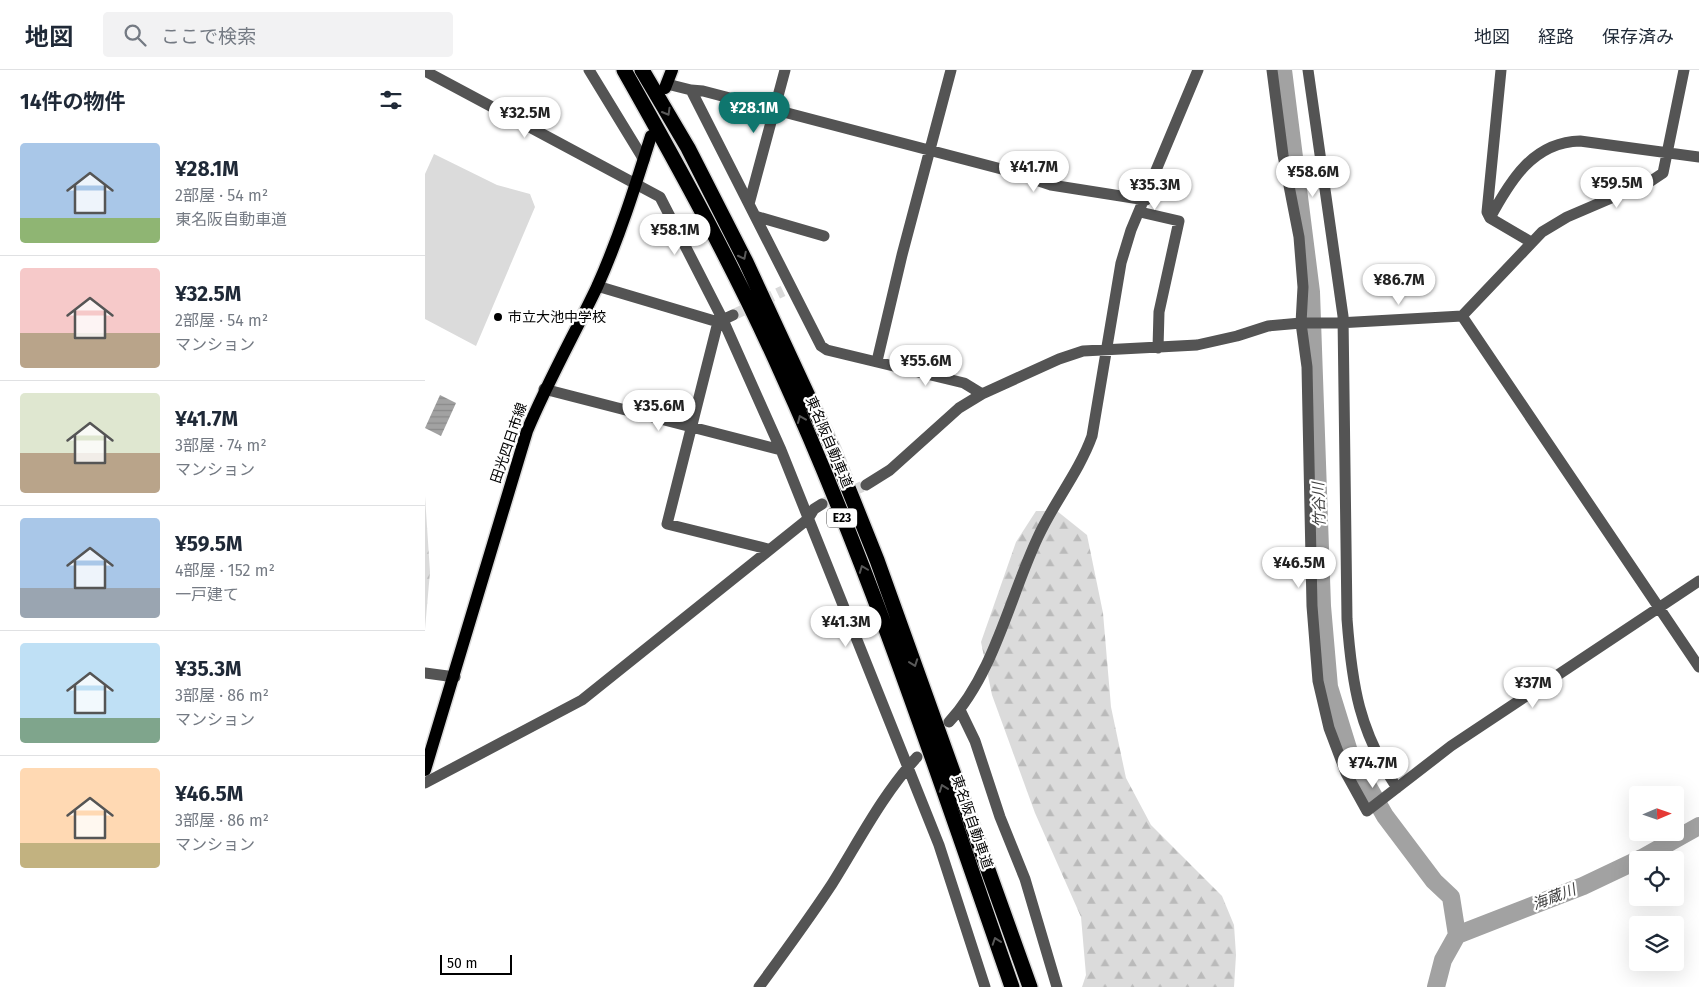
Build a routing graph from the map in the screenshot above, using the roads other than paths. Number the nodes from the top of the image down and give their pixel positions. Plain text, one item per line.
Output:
1 (589, 70) edge
2 (624, 70) edge
3 (643, 70) edge
4 (672, 70) edge
5 (785, 70) edge
6 (951, 70) edge
7 (1198, 70) edge
8 (1272, 70) edge
9 (1308, 70) edge
10 (1501, 70) edge
11 (1683, 70) edge
12 (425, 71) edge
13 (666, 86) joint
14 (691, 90) junction
15 (775, 109) junction
16 (651, 136) dead end
17 (930, 150) junction
18 (1667, 153) junction
19 (1699, 157) edge
20 (643, 160) junction
21 (636, 185) junction
22 (1146, 200) junction
23 (749, 204) junction
24 (1140, 212) junction
25 (755, 216) junction
26 (1490, 218) junction
27 (824, 236) dead end
28 (1531, 242) junction
29 (597, 286) junction
30 (1462, 316) junction
31 (725, 319) junction
32 (1341, 323) junction
33 (1304, 324) junction
34 (1159, 348) junction
35 (1105, 349) junction
36 (877, 361) junction
37 (544, 389) junction
38 (982, 394) junction
39 (692, 427) junction
40 (781, 450) junction
41 (866, 485) tunnel mouth
42 (822, 504) tunnel mouth
43 (808, 519) junction
44 (768, 549) junction
45 (1699, 582) edge
46 (1659, 609) junction
47 (1699, 667) edge
48 (425, 673) edge
49 (455, 677) junction
50 (960, 710) junction
51 (949, 722) dead end
52 (917, 758) dead end
53 (908, 767) junction
54 (425, 770) edge
55 (425, 784) edge
56 (1395, 789) junction
57 (759, 987) edge
58 (985, 987) edge
59 (1012, 987) edge
60 (1030, 987) edge
61 (1057, 987) edge

1 - 20 street
59 -> 2 highway, 東名阪自動車道 / E23
3 -> 60 highway, 東名阪自動車道 / E23
4 - 13 main road
5 - 15 street
6 - 17 street
7 - 22 street
8 - 33 street
9 - 32 street
10 - 26 street
11 - 18 street
12 - 21 street
13 - 14 street
14 - 15 street
14 - 23 street
15 - 17 street
15 - 23 street
16 - 20 main road, 田光四日市線
17 - 22 street
17 - 36 street
18 - 19 street
18 - 26 street
18 - 28 street
20 - 21 main road, 田光四日市線
21 - 29 main road, 田光四日市線
21 - 31 street
22 - 24 street
23 - 25 street
24 - 34 street
24 - 35 street
25 - 27 street
25 - 36 street
26 - 28 street
28 - 30 street
29 - 31 street
29 - 37 main road, 田光四日市線
30 - 32 street
30 - 46 street
31 - 39 street
31 - 40 street
32 - 33 street
32 - 56 street
33 - 34 street
33 - 56 street
34 - 35 street
35 - 38 street
35 - 50 street
36 - 38 street
37 - 39 street
37 - 49 main road, 田光四日市線
38 - 41 street
39 - 40 street
39 - 44 street
40 - 43 street
42 - 43 street
43 - 44 street
43 - 53 street
44 - 55 street
45 - 46 street
46 - 47 street
46 - 56 street
48 - 49 street
49 - 54 main road, 田光四日市線
50 - 51 street
50 - 61 street
52 - 53 street
53 - 57 street
53 - 58 street

